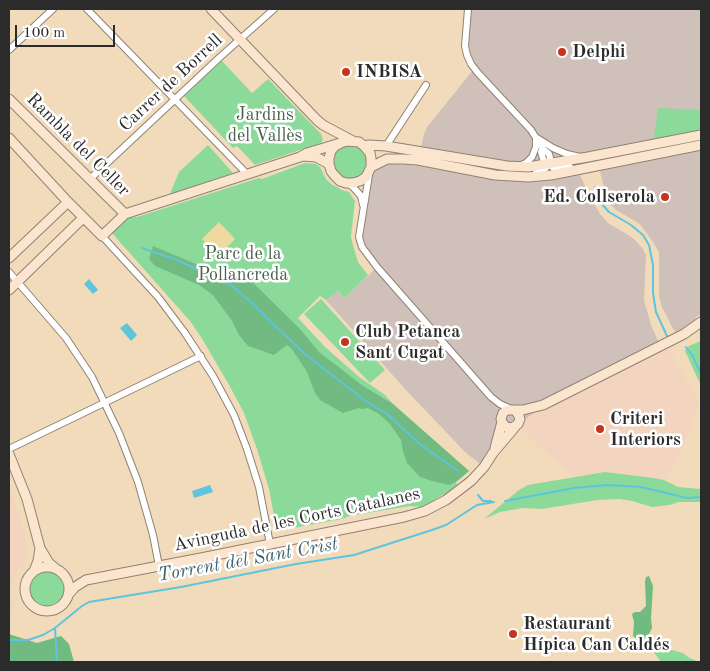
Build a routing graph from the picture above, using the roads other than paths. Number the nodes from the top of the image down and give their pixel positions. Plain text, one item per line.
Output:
1 (53, 9) edge
2 (87, 9) edge
3 (211, 9) edge
4 (274, 9) edge
5 (468, 9) edge
6 (240, 39) junction
7 (9, 50) edge
8 (426, 85) dead end
9 (9, 99) edge
10 (175, 100) junction
11 (701, 135) edge
12 (536, 137) junction
13 (9, 138) edge
14 (353, 141) junction
15 (341, 143) junction
16 (701, 145) edge
17 (364, 146) junction
18 (386, 146) junction
19 (300, 156) junction
20 (588, 162) junction
21 (329, 164) junction
22 (548, 165) junction
23 (518, 167) junction
24 (370, 169) junction
25 (246, 174) junction
26 (522, 177) junction
27 (90, 180) junction
28 (346, 183) junction
29 (68, 202) junction
30 (364, 208) junction
31 (125, 214) junction
32 (83, 218) junction
33 (102, 236) junction
34 (9, 258) edge
35 (9, 272) edge
36 (18, 282) junction
37 (9, 290) edge
38 (701, 322) edge
39 (701, 329) edge
40 (687, 332) junction
41 (201, 356) junction
42 (490, 397) junction
43 (104, 403) junction
44 (543, 405) junction
45 (513, 410) junction
46 (502, 420) junction
47 (516, 425) junction
48 (9, 449) edge
49 (493, 453) junction
50 (9, 454) edge
51 (270, 544) junction
52 (40, 548) junction
53 (159, 566) junction
54 (34, 571) junction
55 (60, 572) junction
56 (86, 580) junction
57 (68, 595) junction

1 - 7 street
2 - 10 street
3 - 6 street
4 - 6 street, Carrer de Borrell
5 - 12 street
6 - 10 street, Carrer de Borrell
6 - 14 street
8 - 18 street
9 - 27 street, Rambla del Celler
10 - 25 street
10 - 27 street, Carrer de Borrell
11 - 20 street
12 - 20 street
12 - 22 street
12 - 23 street
13 - 29 street
14 - 15 street
14 - 17 street
15 - 19 street, Rambla del Celler
15 - 21 street
16 - 20 street
17 - 18 street
17 - 24 street
18 - 23 street
19 - 21 street
19 - 25 street, Rambla del Celler
20 - 22 street
20 - 26 street
21 - 28 street
22 - 23 street
22 - 26 street
24 - 26 street
24 - 28 street
24 - 30 street
25 - 31 street, Rambla del Celler
27 - 31 street, Rambla del Celler
28 - 30 street
29 - 32 street
29 - 34 street
30 - 42 street
31 - 33 street, Rambla del Celler
32 - 33 street
32 - 36 street
33 - 41 street
35 - 36 street
36 - 37 street
36 - 43 street
38 - 40 street, Avinguda de les Corts Catalanes
39 - 40 street, Avinguda de les Corts Catalanes
40 - 44 street, Avinguda de les Corts Catalanes
41 - 43 street
41 - 51 street
42 - 45 street
42 - 46 street
43 - 48 street
43 - 53 street
44 - 45 street, Avinguda de les Corts Catalanes
44 - 47 street, Avinguda de les Corts Catalanes
45 - 46 street, Avinguda de les Corts Catalanes
45 - 47 street
46 - 47 street
46 - 49 street, Avinguda de les Corts Catalanes
47 - 49 street, Avinguda de les Corts Catalanes
49 - 51 street, Avinguda de les Corts Catalanes
50 - 52 street
51 - 53 street, Avinguda de les Corts Catalanes
52 - 54 street
52 - 55 street
53 - 56 street, Avinguda de les Corts Catalanes
54 - 55 street
54 - 57 street
55 - 56 street, Avinguda de les Corts Catalanes
55 - 57 street
56 - 57 street, Avinguda de les Corts Catalanes

